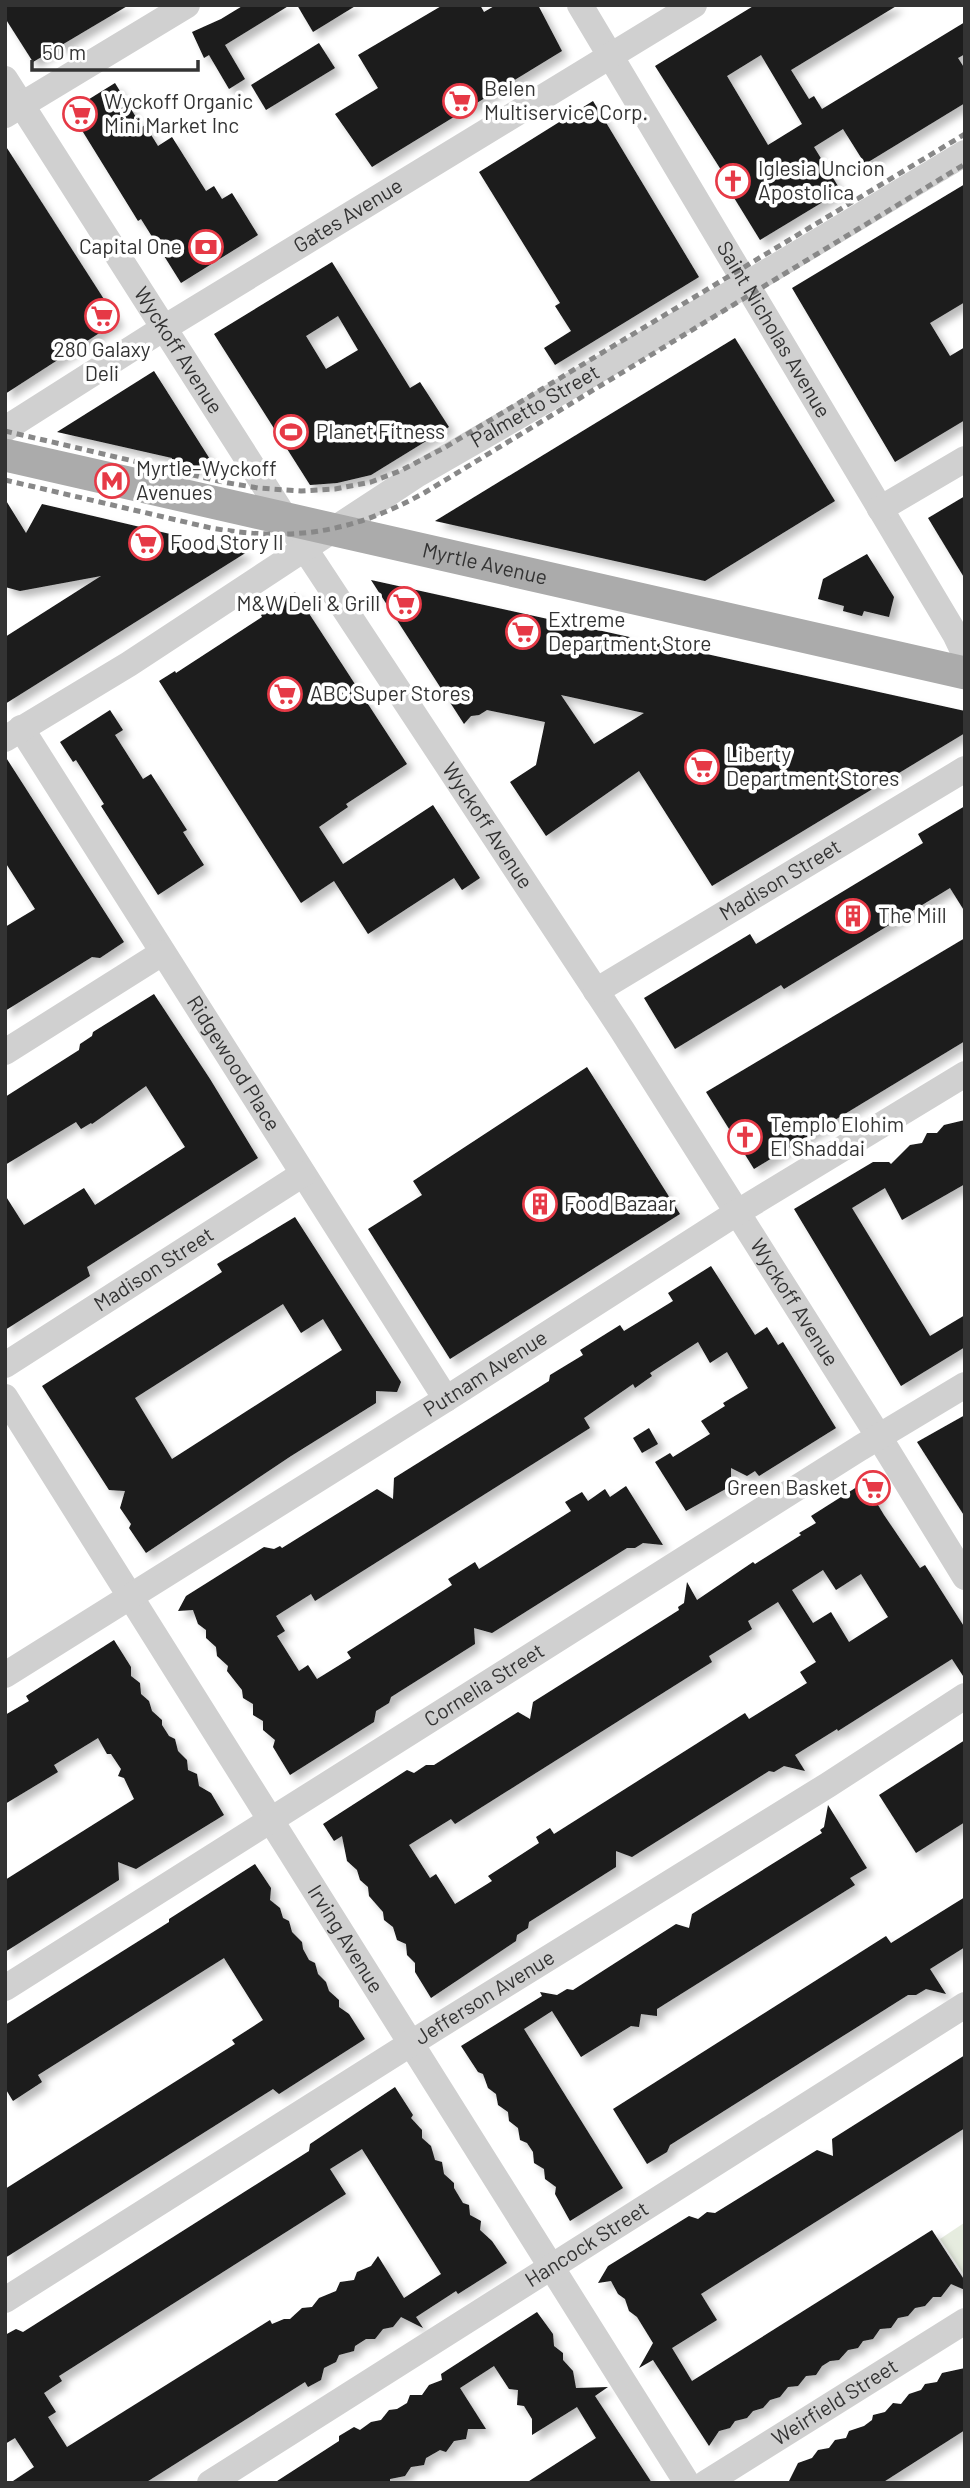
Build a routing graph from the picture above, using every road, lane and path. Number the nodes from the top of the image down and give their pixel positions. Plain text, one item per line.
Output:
1 (187, 5) edge
2 (580, 5) edge
3 (694, 5) edge
4 (609, 57) junction
5 (5, 79) edge
6 (14, 110) edge
7 (965, 153) edge
8 (747, 284) junction
9 (164, 328) junction
10 (5, 429) edge
11 (5, 455) edge
12 (965, 458) edge
13 (880, 509) junction
14 (286, 519) junction
15 (335, 530) junction
16 (305, 548) junction
17 (965, 655) edge
18 (965, 673) edge
19 (13, 733) edge
20 (965, 769) edge
21 (162, 953) junction
22 (596, 991) junction
23 (5, 1052) edge
24 (965, 1074) edge
25 (303, 1174) junction
26 (738, 1212) junction
27 (5, 1365) edge
28 (965, 1385) edge
29 (5, 1397) edge
30 (446, 1399) junction
31 (879, 1437) junction
32 (963, 1572) edge
33 (130, 1597) junction
34 (5, 1675) edge
35 (965, 1696) edge
36 (271, 1820) junction
37 (5, 1988) edge
38 (965, 2006) edge
39 (411, 2044) junction
40 (551, 2268) junction
41 (5, 2300) edge
42 (965, 2322) edge
43 (210, 2483) edge
44 (687, 2483) edge
45 (706, 2483) edge

1 - 6 street
2 - 4 street, Saint Nicholas Avenue
3 - 4 street, Gates Avenue
4 - 8 street, Saint Nicholas Avenue
4 - 9 street, Gates Avenue
5 - 6 street, Wyckoff Avenue
6 - 9 street, Wyckoff Avenue
7 - 8 street, Palmetto Street
8 - 13 street, Saint Nicholas Avenue
8 - 15 street, Palmetto Street
9 - 10 street, Gates Avenue
9 - 14 street, Wyckoff Avenue
11 - 14 main road, Myrtle Avenue
12 - 13 street
13 - 17 street, Saint Nicholas Avenue
14 - 15 main road, Myrtle Avenue
14 - 16 street, Wyckoff Avenue
15 - 16 street, Palmetto Street
15 - 18 main road, Myrtle Avenue
16 - 19 street, Palmetto Street
16 - 22 street, Wyckoff Avenue
19 - 21 street, Ridgewood Place
20 - 22 street, Madison Street
21 - 23 street
21 - 25 street, Ridgewood Place
22 - 26 street, Wyckoff Avenue
24 - 26 street, Putnam Avenue
25 - 27 street, Madison Street
25 - 30 street, Ridgewood Place
26 - 30 street, Putnam Avenue
26 - 31 street, Wyckoff Avenue
28 - 31 street, Cornelia Street
29 - 33 street, Irving Avenue
30 - 33 street, Putnam Avenue
31 - 32 street, Wyckoff Avenue
31 - 36 street, Cornelia Street
33 - 34 street, Putnam Avenue
33 - 36 street, Irving Avenue
35 - 39 street, Jefferson Avenue
36 - 37 street, Cornelia Street
36 - 39 street, Irving Avenue
38 - 40 street, Hancock Street
39 - 40 street, Irving Avenue
39 - 41 street, Jefferson Avenue
40 - 43 street, Hancock Street
40 - 44 street, Irving Avenue
42 - 45 street, Weirfield Street

